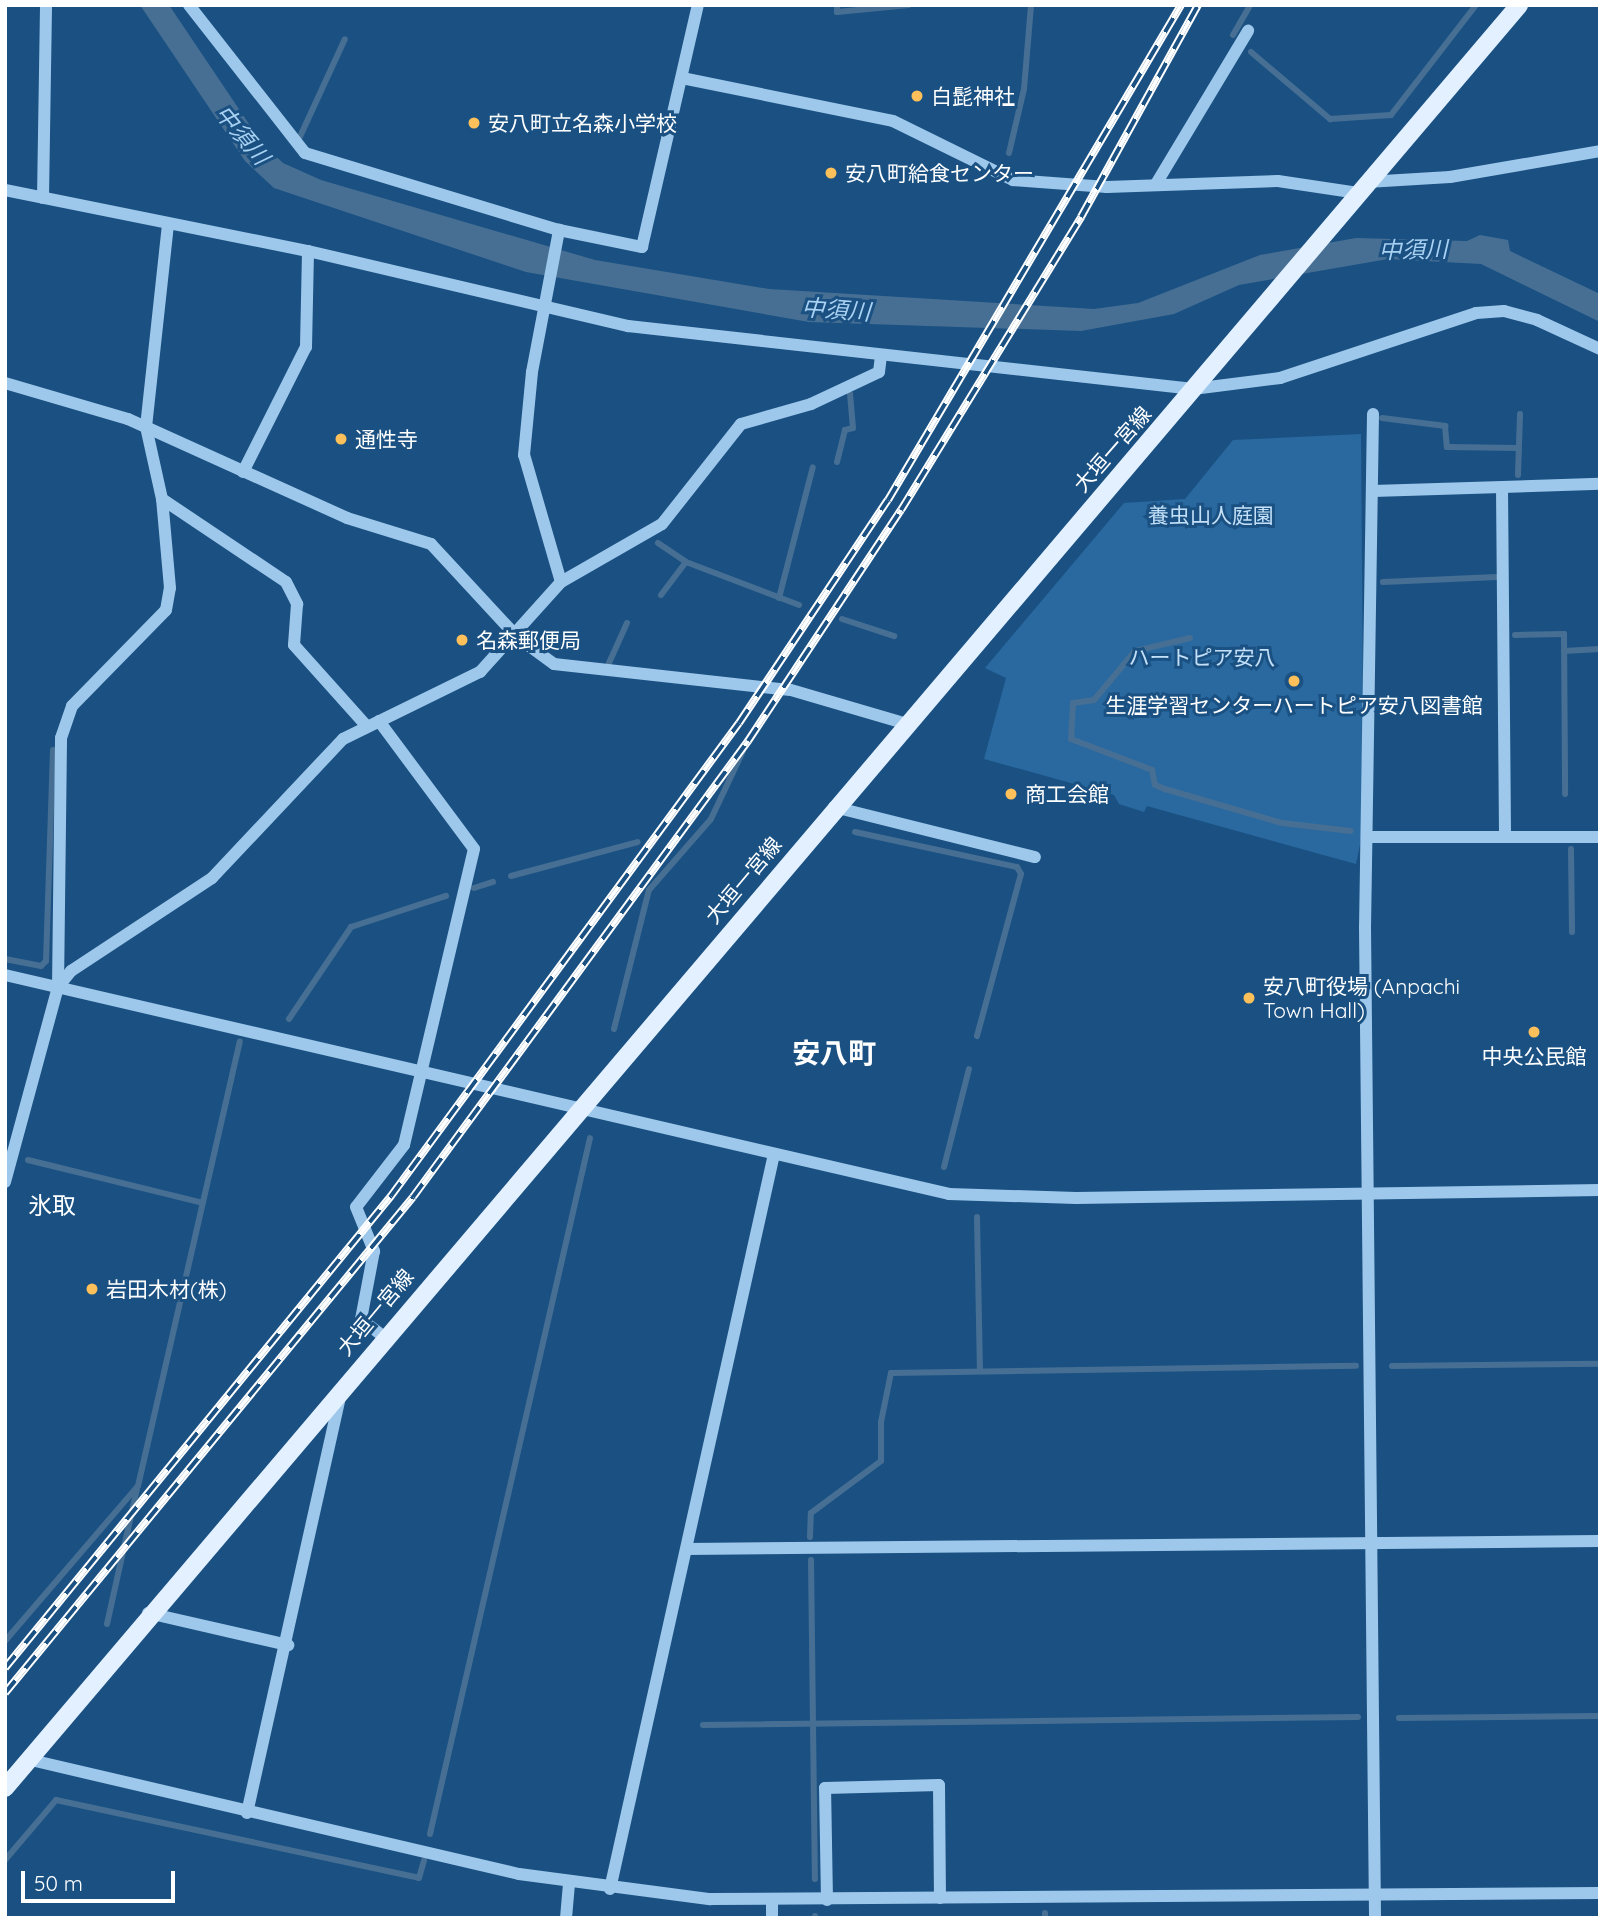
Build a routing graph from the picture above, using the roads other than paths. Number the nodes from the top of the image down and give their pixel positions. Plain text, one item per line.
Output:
1 (46, 5) edge
2 (189, 5) edge
3 (698, 5) edge
4 (1519, 5) edge
5 (1248, 31) dead end
6 (681, 78) junction
7 (1600, 151) edge
8 (1156, 184) junction
9 (1362, 188) junction
10 (5, 190) edge
11 (43, 198) junction
12 (168, 223) junction
13 (559, 235) junction
14 (307, 251) junction
15 (543, 305) junction
16 (1600, 349) edge
17 (881, 356) junction
18 (5, 383) edge
19 (1193, 389) junction
20 (1373, 414) dead end
21 (146, 427) junction
22 (243, 472) junction
23 (1600, 484) edge
24 (1502, 488) junction
25 (1373, 491) junction
26 (162, 499) junction
27 (561, 582) junction
28 (517, 637) junction
29 (379, 721) junction
30 (365, 724) junction
31 (907, 724) junction
32 (835, 807) junction
33 (1370, 837) junction
34 (1505, 837) junction
35 (1600, 837) edge
36 (1035, 857) dead end
37 (5, 975) edge
38 (58, 986) junction
39 (418, 1066) junction
40 (578, 1109) junction
41 (774, 1154) junction
42 (5, 1182) edge
43 (1600, 1190) edge
44 (1369, 1193) junction
45 (383, 1336) junction
46 (342, 1389) junction
47 (1600, 1541) edge
48 (1374, 1547) junction
49 (687, 1549) junction
50 (148, 1613) junction
51 (288, 1645) junction
52 (31, 1760) junction
53 (5, 1788) edge
54 (247, 1813) junction
55 (569, 1884) junction
56 (610, 1889) junction
57 (1600, 1893) edge
58 (1375, 1895) junction
59 (940, 1898) junction
60 (772, 1900) junction
61 (827, 1900) junction
62 (566, 1918) edge
63 (772, 1918) edge
64 (1375, 1918) edge

1 - 11 street
2 - 13 street
3 - 6 street
4 - 9 main road, 大垣一宮線
5 - 8 street
6 - 8 street
6 - 13 street
7 - 9 street
8 - 9 street
9 - 19 main road, 大垣一宮線
10 - 11 street
11 - 12 street
12 - 14 street
12 - 21 street
13 - 15 street
14 - 15 street
14 - 22 street
15 - 17 street
15 - 27 street
16 - 19 street
17 - 19 street
17 - 27 street
18 - 21 street
19 - 31 main road, 大垣一宮線
20 - 25 street
21 - 22 street
21 - 26 street
22 - 28 street
23 - 24 street
24 - 25 street
24 - 34 street
25 - 33 street
26 - 30 street
26 - 38 street
27 - 28 street
28 - 29 street
28 - 31 street
29 - 30 street
29 - 39 street
30 - 38 street
31 - 32 main road, 大垣一宮線
32 - 36 street
32 - 40 main road, 大垣一宮線
33 - 34 street
33 - 44 street
34 - 35 street
37 - 38 street
38 - 39 street
38 - 42 street
39 - 40 street
39 - 45 street
40 - 41 street
40 - 45 main road, 大垣一宮線
41 - 44 street
41 - 49 street
43 - 44 street
44 - 48 street
45 - 46 main road, 大垣一宮線
46 - 50 main road, 大垣一宮線
46 - 51 street
47 - 48 street
48 - 49 street
48 - 58 street
49 - 56 street
50 - 51 street
50 - 52 main road, 大垣一宮線
51 - 54 street
52 - 53 main road, 大垣一宮線
52 - 54 street
54 - 55 street
55 - 56 street
55 - 62 street
56 - 60 street
57 - 58 street
58 - 59 street
58 - 64 street
59 - 61 street
59 - 61 street
60 - 61 street
60 - 63 street

